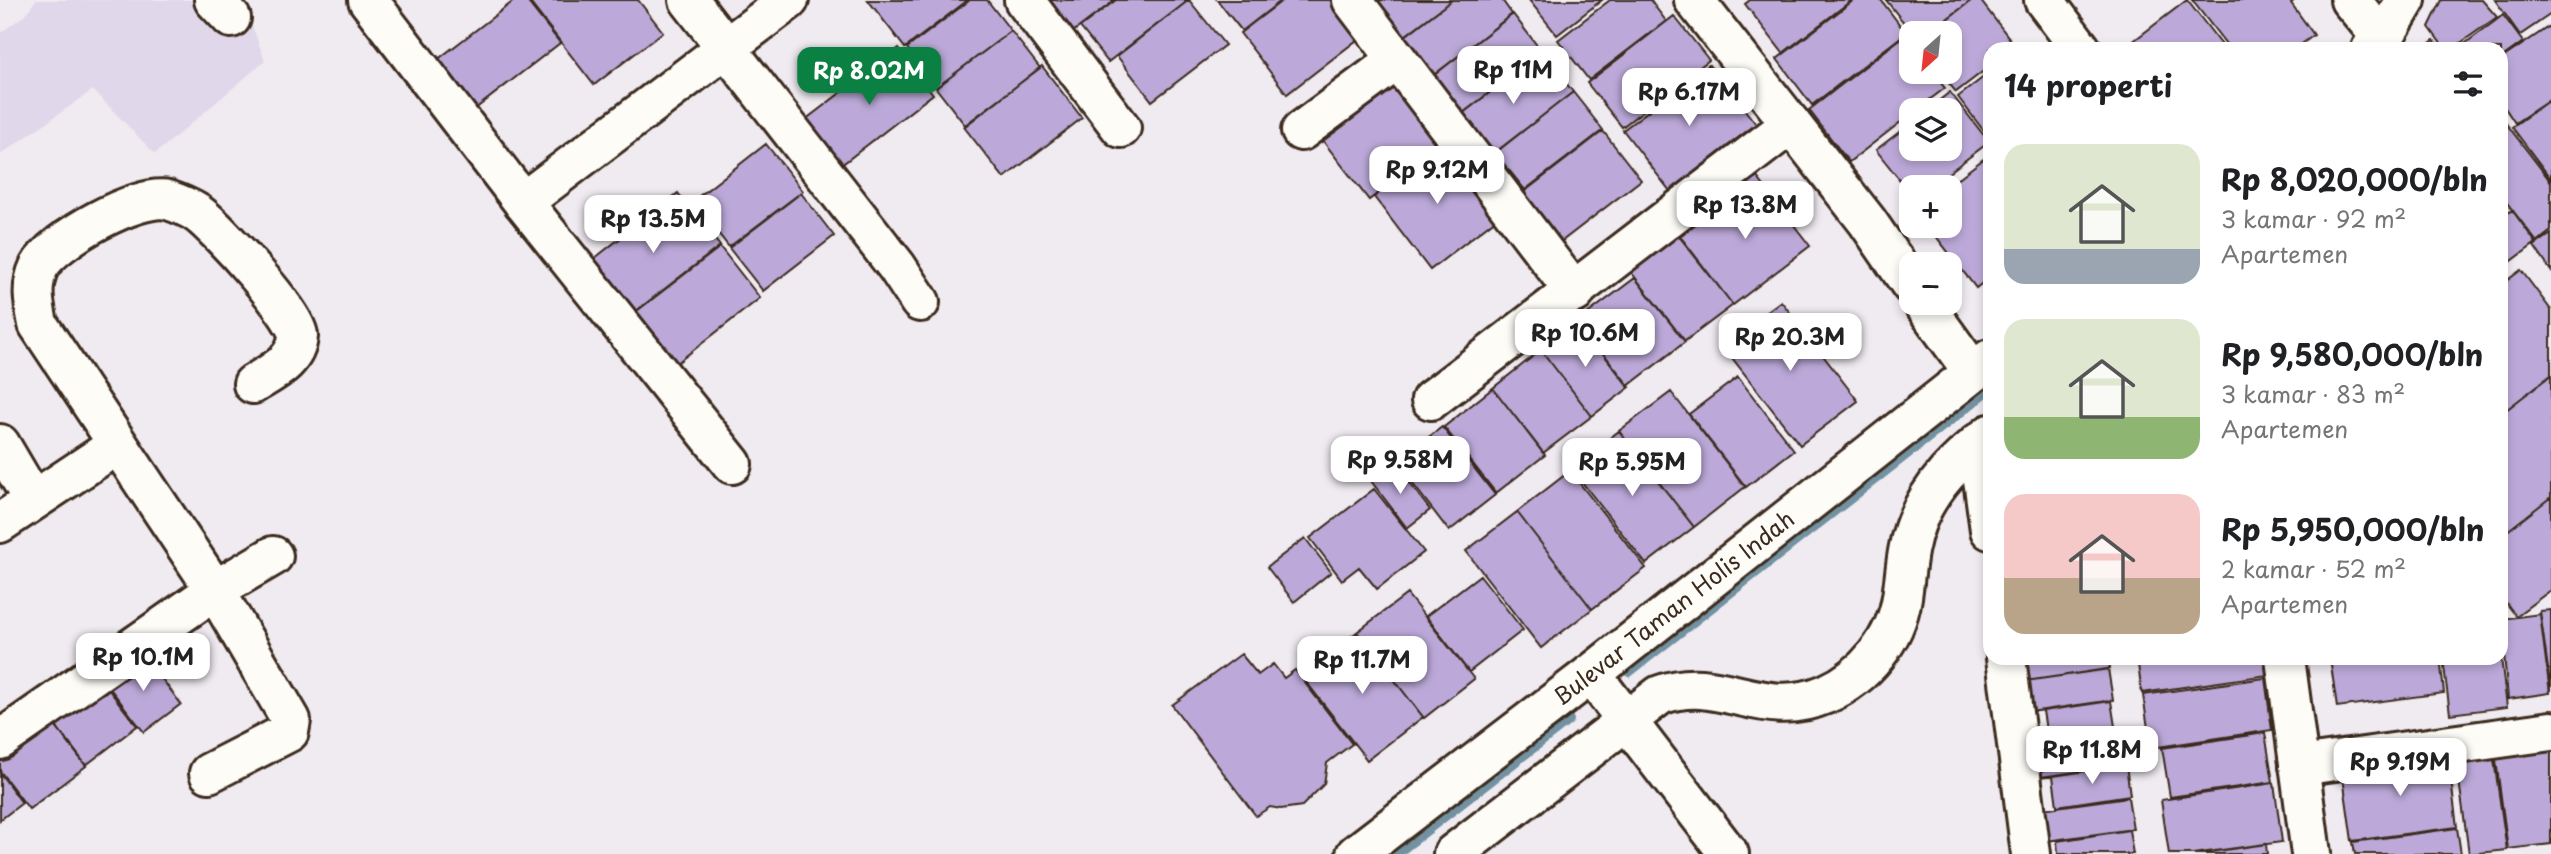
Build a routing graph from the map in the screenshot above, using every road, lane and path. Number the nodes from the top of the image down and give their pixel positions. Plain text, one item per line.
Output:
1 (368, 0) edge
2 (689, 0) edge
3 (789, 0) edge
4 (1024, 0) edge
5 (1352, 0) edge
6 (1694, 0) edge
7 (2044, 0) edge
8 (2350, 0) edge
9 (2406, 0) edge
10 (2076, 42) edge
11 (2376, 42) edge
12 (2378, 42) edge
13 (726, 49) junction
14 (1397, 60) junction
15 (1791, 124) junction
16 (1121, 128) dead end
17 (1301, 131) dead end
18 (523, 202) junction
19 (1899, 268) edge
20 (1575, 293) junction
21 (920, 302) dead end
22 (1934, 315) edge
23 (1982, 366) edge
24 (253, 384) dead end
25 (1431, 400) dead end
26 (1983, 442) edge
27 (0, 444) edge
28 (117, 445) junction
29 (732, 464) dead end
30 (33, 500) junction
31 (0, 523) edge
32 (273, 556) dead end
33 (215, 590) junction
34 (2007, 665) edge
35 (2286, 665) edge
36 (1591, 674) junction
37 (1625, 721) junction
38 (2551, 731) edge
39 (0, 740) edge
40 (2299, 766) junction
41 (209, 773) dead end
42 (1356, 854) edge
43 (1453, 854) edge
44 (1729, 854) edge
45 (2031, 854) edge
46 (2311, 854) edge

1 - 18 street
2 - 13 street
3 - 13 street
4 - 16 street
5 - 14 street
6 - 15 street
7 - 10 street
8 - 11 street
9 - 12 street
13 - 18 street
13 - 21 street
14 - 17 street
14 - 20 street
15 - 19 street
15 - 20 street
18 - 29 street
20 - 25 street
22 - 23 street
23 - 36 street, Bulevar Taman Holis Indah
24 - 28 street
26 - 37 street
27 - 30 street
28 - 30 street
28 - 33 street
30 - 31 street
32 - 33 street
33 - 39 street
33 - 41 street
34 - 45 street
35 - 40 street
36 - 37 street
36 - 42 street, Bulevar Taman Holis Indah
37 - 43 street
37 - 44 street
38 - 40 street
40 - 46 street

